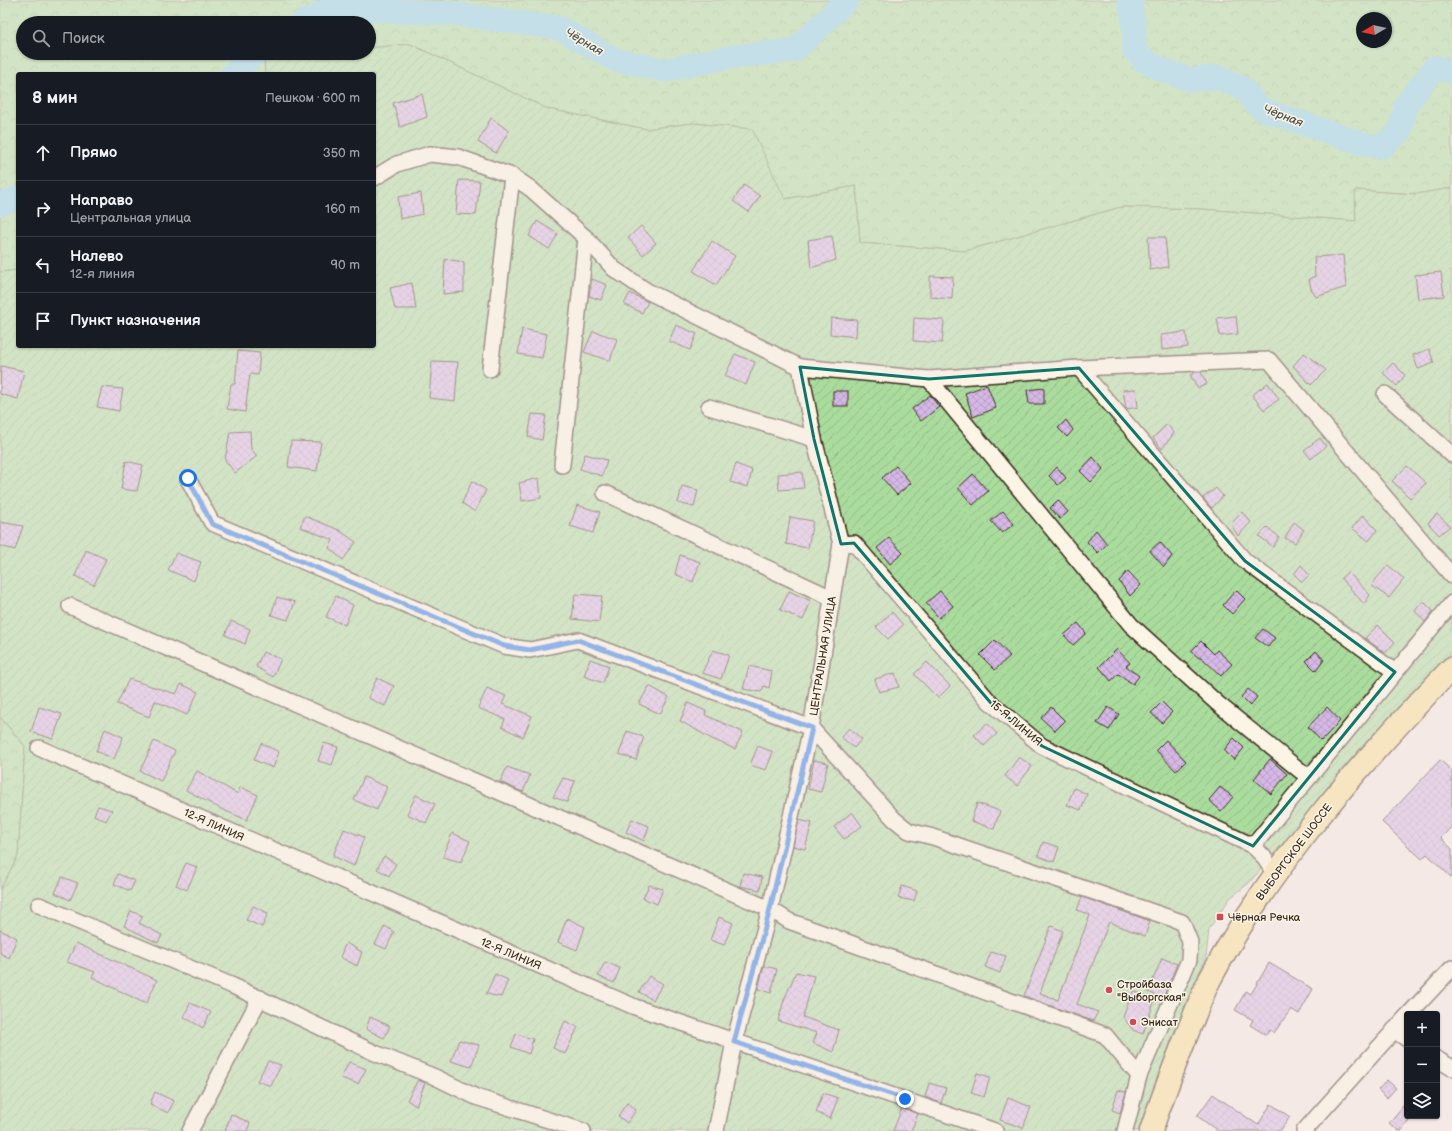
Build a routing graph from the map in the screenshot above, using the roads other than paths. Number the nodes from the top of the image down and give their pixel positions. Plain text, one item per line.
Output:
1 (512, 176) junction
2 (376, 177) edge
3 (586, 238) junction
4 (800, 367) junction
5 (1078, 368) junction
6 (490, 369) dead end
7 (929, 379) junction
8 (1385, 394) dead end
9 (709, 407) dead end
10 (814, 439) junction
11 (1452, 455) edge
12 (562, 465) dead end
13 (188, 478) dead end
14 (605, 493) dead end
15 (841, 544) junction
16 (1452, 576) edge
17 (832, 598) junction
18 (1452, 603) edge
19 (70, 606) dead end
20 (1452, 668) edge
21 (1395, 672) junction
22 (812, 728) junction
23 (39, 748) dead end
24 (1308, 777) junction
25 (1253, 846) junction
26 (1275, 874) junction
27 (39, 905) dead end
28 (770, 909) junction
29 (1452, 968) edge
30 (260, 998) junction
31 (1412, 1011) edge
32 (1404, 1019) edge
33 (1394, 1030) junction
34 (1404, 1037) edge
35 (734, 1042) junction
36 (1440, 1061) edge
37 (1452, 1068) edge
38 (1139, 1076) junction
39 (193, 1130) edge
40 (583, 1131) edge
41 (716, 1131) edge
42 (995, 1131) edge
43 (1126, 1131) edge
44 (1151, 1131) edge
45 (1304, 1131) edge

1 - 2 street
1 - 3 street
1 - 6 street
3 - 4 street
3 - 12 street
4 - 7 street
4 - 10 street, ЦЕНТРАЛЬНАЯ УЛИЦА
5 - 7 street
5 - 16 street
5 - 21 street
7 - 24 street
8 - 11 street
9 - 10 street
10 - 15 street, ЦЕНТРАЛЬНАЯ УЛИЦА
13 - 22 street
14 - 17 street
15 - 17 street, ЦЕНТРАЛЬНАЯ УЛИЦА
15 - 25 street, 15-Я ЛИНИЯ
17 - 22 street, ЦЕНТРАЛЬНАЯ УЛИЦА
18 - 21 street
19 - 28 street
20 - 26 main road, ВЫБОРГСКОЕ ШОССЕ
21 - 24 street
22 - 28 street, ЦЕНТРАЛЬНАЯ УЛИЦА
22 - 38 street
23 - 35 street, 12-Я ЛИНИЯ
24 - 25 street
25 - 26 street, 15-Я ЛИНИЯ
26 - 44 main road, ВЫБОРГСКОЕ ШОССЕ
27 - 30 street
28 - 35 street, ЦЕНТРАЛЬНАЯ УЛИЦА
28 - 38 street
29 - 31 street
30 - 39 street
30 - 40 street
32 - 33 street
33 - 34 street
33 - 45 street
35 - 41 street, ЦЕНТРАЛЬНАЯ УЛИЦА
35 - 42 street, 12-Я ЛИНИЯ
36 - 37 street
38 - 43 street

